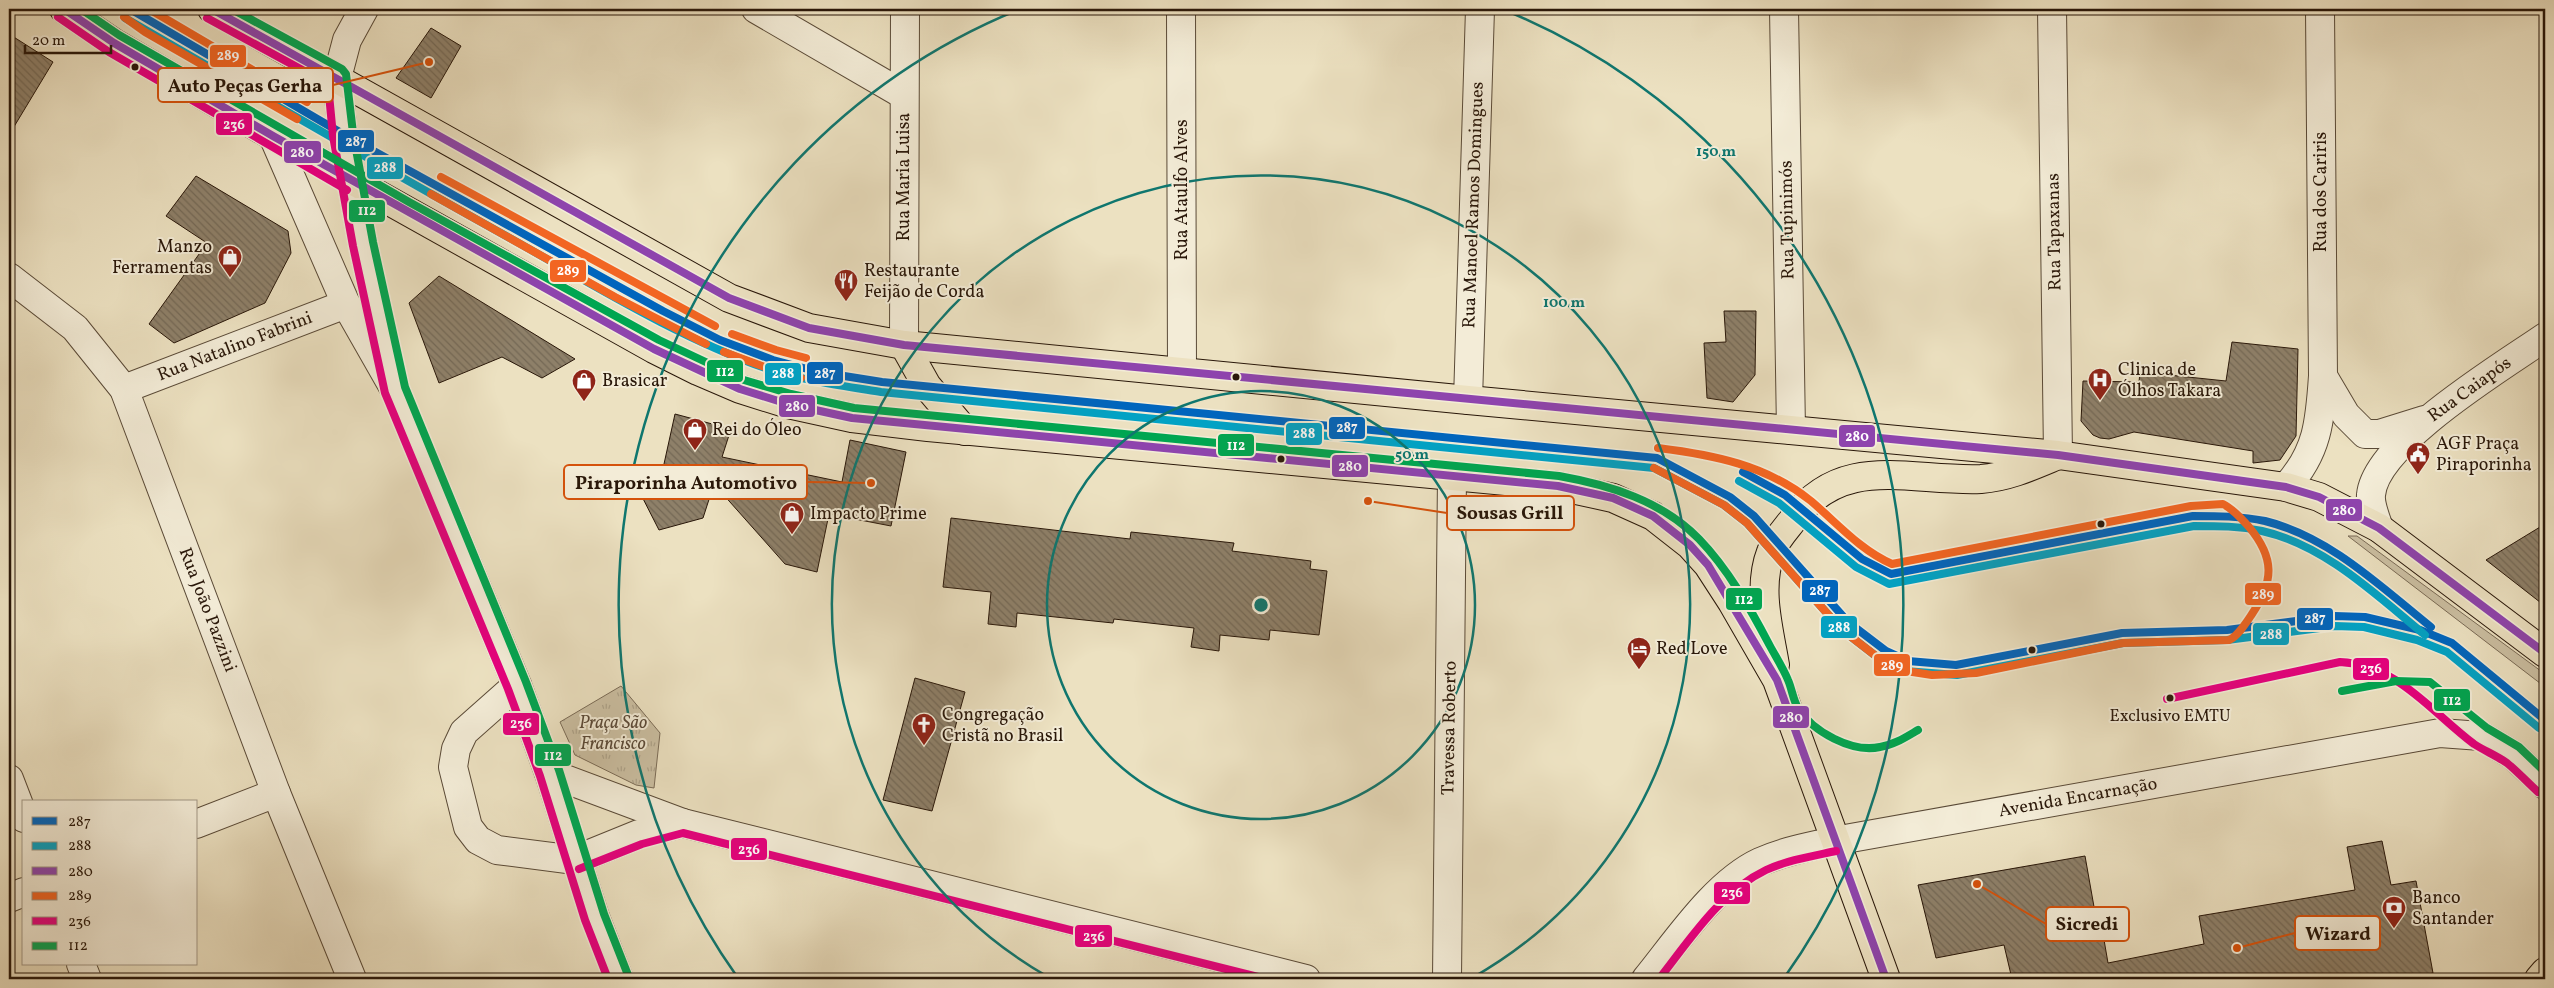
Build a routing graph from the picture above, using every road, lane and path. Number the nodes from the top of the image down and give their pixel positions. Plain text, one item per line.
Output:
1 (64, 9) edge
2 (212, 9) edge
3 (364, 9) edge
4 (756, 9) edge
5 (905, 9) edge
6 (1182, 9) edge
7 (1480, 9) edge
8 (1784, 9) edge
9 (2052, 9) edge
10 (2320, 9) edge
11 (337, 78) junction
12 (904, 95) junction
13 (273, 136) junction
14 (352, 181) junction
15 (9, 277) edge
16 (346, 304) junction
17 (2545, 336) edge
18 (904, 345) junction
19 (1182, 371) junction
20 (2323, 376) junction
21 (124, 389) junction
22 (395, 390) junction
23 (1468, 400) junction
24 (2429, 418) junction
25 (1791, 430) junction
26 (964, 431) junction
27 (2058, 455) junction
28 (1452, 476) junction
29 (2286, 487) junction
30 (2378, 528) junction
31 (2545, 653) edge
32 (1777, 680) junction
33 (517, 685) junction
34 (549, 773) junction
35 (9, 780) edge
36 (2545, 785) edge
37 (276, 793) junction
38 (22, 813) edge
39 (198, 823) edge
40 (683, 823) junction
41 (1834, 841) junction
42 (575, 860) junction
43 (22, 893) edge
44 (9, 898) edge
45 (82, 966) edge
46 (2545, 972) edge
47 (87, 979) edge
48 (352, 979) edge
49 (619, 979) edge
50 (1306, 979) edge
51 (1447, 979) edge
52 (1646, 979) edge
53 (1886, 979) edge
54 (2539, 979) edge

1 - 13 main road
2 - 11 main road
3 - 11 street
4 - 12 street
5 - 12 street, Rua Maria Luisa
6 - 19 street, Rua Ataulfo Alves
7 - 23 street, Rua Manoel Ramos Domingues
8 - 25 street, Rua Tupinimós
9 - 27 street, Rua Tapaxanas
10 - 20 street, Rua dos Cariris
11 - 14 street
11 - 18 main road
12 - 18 street, Rua Maria Luisa
13 - 14 main road
13 - 16 street
14 - 22 street
14 - 26 main road
15 - 21 street, Rua João Pazzini
16 - 21 street, Rua Natalino Fabrini
16 - 22 street
17 - 24 street, Rua Caiapós
18 - 19 main road
18 - 26 main road
19 - 23 main road
20 - 24 street
20 - 29 street, Rua dos Cariris
21 - 37 street, Rua João Pazzini
22 - 33 street
23 - 25 main road
24 - 30 street, Rua Caiapós
25 - 27 main road
26 - 28 main road
27 - 29 main road
27 - 32 main road
28 - 32 main road
28 - 51 street, Travessa Roberto
29 - 30 main road
30 - 31 main road
32 - 41 main road
33 - 34 street
33 - 42 street
34 - 40 street
34 - 42 street
35 - 38 street
36 - 41 street, Avenida Encarnação
37 - 39 street
37 - 48 street, Rua João Pazzini
40 - 42 street
40 - 50 street
41 - 52 street, Avenida Encarnação
41 - 53 main road
42 - 49 street
43 - 44 street
45 - 47 street
46 - 54 main road

